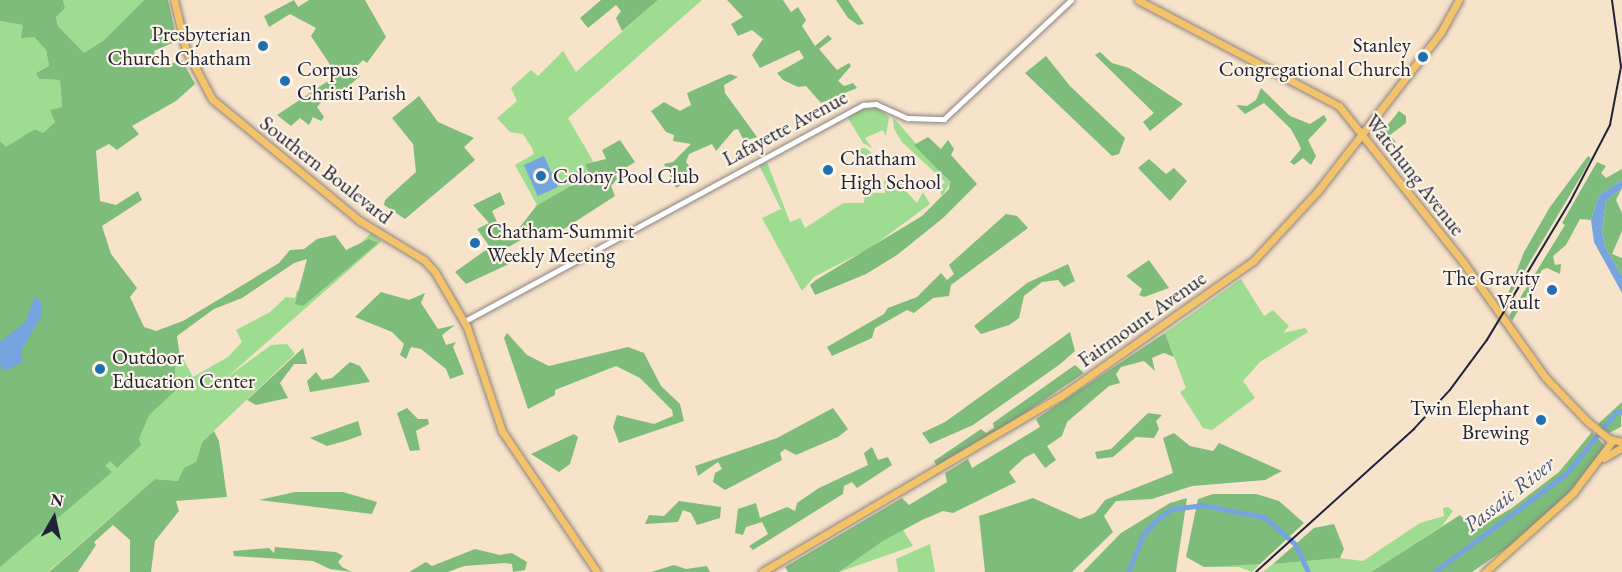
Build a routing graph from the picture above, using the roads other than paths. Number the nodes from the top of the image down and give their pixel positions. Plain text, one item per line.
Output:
1 (174, 0) edge
2 (1071, 0) edge
3 (1138, 0) edge
4 (1459, 0) edge
5 (1360, 132) junction
6 (465, 321) junction
7 (1611, 439) junction
8 (1622, 445) edge
9 (1594, 467) junction
10 (597, 572) edge
11 (762, 572) edge
12 (1485, 572) edge

1 - 6 main road, Southern Boulevard
2 - 6 street, Lafayette Avenue
3 - 5 main road, Watchung Avenue
4 - 5 main road, Fairmount Avenue
5 - 7 main road, Watchung Avenue
5 - 11 main road, Fairmount Avenue
6 - 10 main road, Southern Boulevard
7 - 8 main road
7 - 9 main road
8 - 9 main road
9 - 12 main road

